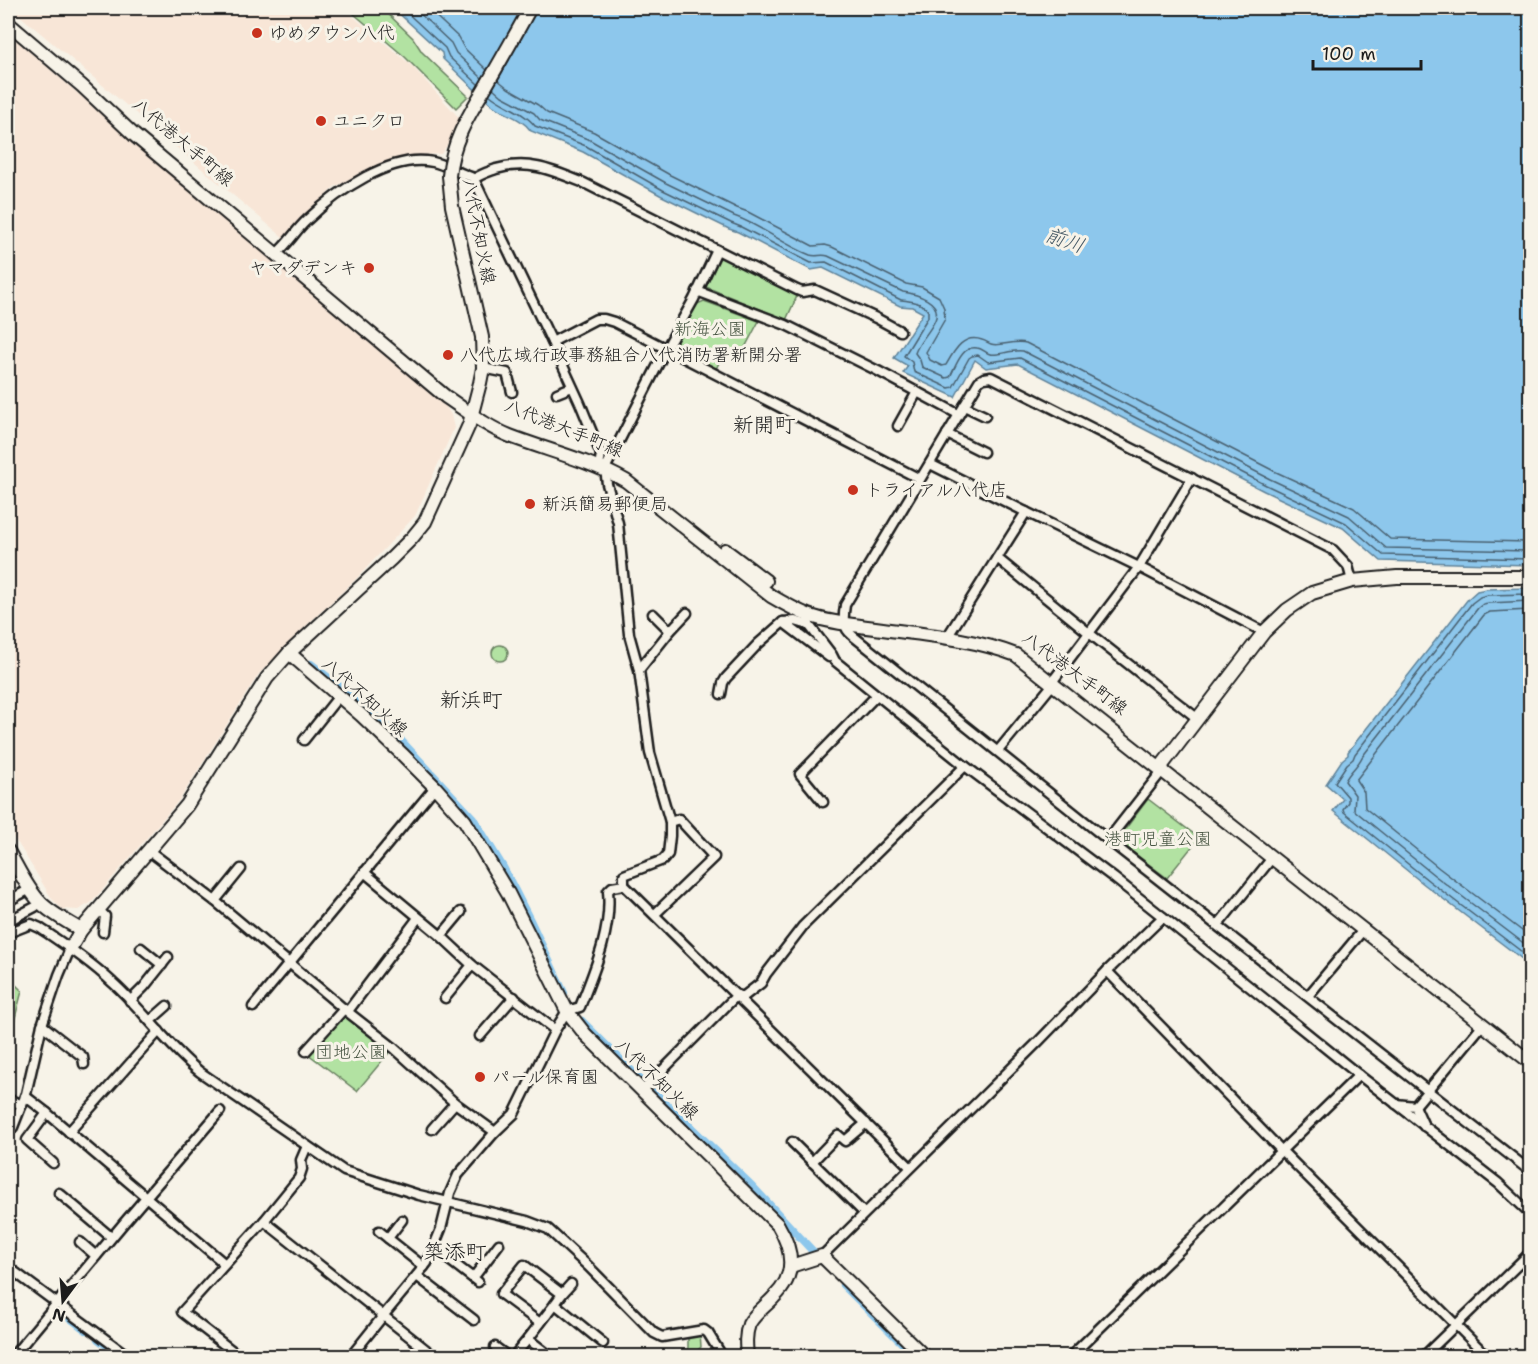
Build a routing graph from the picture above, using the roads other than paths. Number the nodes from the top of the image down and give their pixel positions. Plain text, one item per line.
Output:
1 (530, 8) edge
2 (8, 16) edge
3 (8, 23) edge
4 (474, 179) junction
5 (717, 250) junction
6 (279, 251) junction
7 (697, 291) junction
8 (900, 331) dead end
9 (552, 342) junction
10 (666, 349) junction
11 (483, 368) junction
12 (572, 387) junction
13 (512, 392) dead end
14 (917, 392) junction
15 (557, 393) dead end
16 (964, 405) junction
17 (473, 411) junction
18 (958, 414) junction
19 (985, 416) dead end
20 (898, 426) dead end
21 (947, 434) junction
22 (983, 452) dead end
23 (930, 464) junction
24 (603, 465) junction
25 (1192, 478) junction
26 (920, 479) junction
27 (1026, 512) junction
28 (996, 558) junction
29 (1139, 567) junction
30 (1530, 577) edge
31 (1352, 581) junction
32 (687, 613) dead end
33 (653, 614) dead end
34 (843, 619) junction
35 (810, 621) junction
36 (783, 622) junction
37 (670, 631) junction
38 (1264, 632) junction
39 (1089, 633) junction
40 (948, 635) junction
41 (289, 653) junction
42 (834, 661) junction
43 (639, 670) junction
44 (1054, 681) junction
45 (721, 694) dead end
46 (878, 694) junction
47 (339, 696) junction
48 (1198, 719) junction
49 (304, 740) dead end
50 (998, 751) junction
51 (965, 766) junction
52 (1162, 767) junction
53 (435, 787) junction
54 (823, 802) dead end
55 (670, 822) junction
56 (1108, 840) junction
57 (148, 850) junction
58 (8, 851) edge
59 (1272, 858) junction
60 (241, 869) dead end
61 (364, 872) junction
62 (624, 885) junction
63 (30, 889) junction
64 (8, 901) edge
65 (215, 901) junction
66 (35, 907) dead end
67 (98, 909) junction
68 (461, 912) dead end
69 (655, 914) junction
70 (1163, 917) junction
71 (418, 918) junction
72 (8, 921) edge
73 (1218, 925) junction
74 (1364, 929) junction
75 (81, 930) junction
76 (103, 932) dead end
77 (8, 933) edge
78 (441, 936) junction
79 (141, 948) dead end
80 (70, 949) junction
81 (289, 963) junction
82 (472, 964) junction
83 (1107, 971) junction
84 (737, 995) junction
85 (1308, 996) junction
86 (514, 997) junction
87 (445, 998) dead end
88 (130, 1001) junction
89 (167, 1006) dead end
90 (253, 1007) dead end
91 (346, 1010) junction
92 (567, 1011) junction
93 (150, 1021) junction
94 (1483, 1024) junction
95 (42, 1025) junction
96 (555, 1030) junction
97 (159, 1031) junction
98 (480, 1036) dead end
99 (306, 1051) dead end
100 (1530, 1052) edge
101 (1530, 1062) edge
102 (84, 1064) dead end
103 (1359, 1075) junction
104 (643, 1090) junction
105 (1428, 1090) junction
106 (25, 1095) junction
107 (8, 1099) edge
108 (455, 1103) junction
109 (1396, 1104) junction
110 (22, 1105) junction
111 (1415, 1106) junction
112 (220, 1111) dead end
113 (47, 1113) junction
114 (866, 1123) junction
115 (1424, 1126) junction
116 (432, 1129) dead end
117 (64, 1131) junction
118 (495, 1132) junction
119 (8, 1133) edge
120 (792, 1142) dead end
121 (307, 1146) junction
122 (1281, 1151) junction
123 (812, 1162) junction
124 (53, 1163) dead end
125 (910, 1167) junction
126 (1530, 1171) edge
127 (59, 1193) dead end
128 (146, 1197) junction
129 (448, 1201) junction
130 (864, 1213) junction
131 (1530, 1213) edge
132 (402, 1220) dead end
133 (264, 1221) junction
134 (379, 1231) dead end
135 (111, 1238) junction
136 (388, 1238) junction
137 (80, 1242) dead end
138 (435, 1244) junction
139 (499, 1244) dead end
140 (1530, 1253) edge
141 (96, 1256) junction
142 (821, 1256) junction
143 (225, 1264) junction
144 (796, 1264) junction
145 (8, 1267) edge
146 (424, 1267) junction
147 (417, 1276) junction
148 (571, 1284) dead end
149 (562, 1294) junction
150 (57, 1304) junction
151 (555, 1304) junction
152 (383, 1316) junction
153 (474, 1320) dead end
154 (540, 1323) junction
155 (1456, 1325) junction
156 (528, 1339) junction
157 (603, 1343) dead end
158 (495, 1347) dead end
159 (13, 1356) edge
160 (128, 1356) edge
161 (239, 1356) edge
162 (351, 1356) edge
163 (434, 1356) edge
164 (507, 1356) edge
165 (514, 1356) edge
166 (550, 1356) edge
167 (722, 1356) edge
168 (747, 1356) edge
169 (924, 1356) edge
170 (1071, 1356) edge
171 (1424, 1356) edge
172 (1487, 1356) edge

1 - 11 main road, 八代不知火線, bridge
2 - 6 main road, 八代港大手町線
3 - 6 main road, 八代港大手町線
4 - 5 street
4 - 6 street
4 - 9 street
5 - 7 street
5 - 8 street
6 - 17 main road, 八代港大手町線
7 - 10 street
7 - 14 street
9 - 10 street
9 - 12 street
10 - 24 street
10 - 26 street
11 - 13 street
11 - 17 main road, 八代不知火線
12 - 15 street
12 - 24 street
14 - 18 street
14 - 20 street
16 - 18 street
16 - 19 street
16 - 25 street
17 - 24 main road, 八代港大手町線
17 - 41 main road, 八代不知火線
18 - 21 street
21 - 22 street
21 - 23 street
23 - 26 street
23 - 27 street
24 - 34 main road, 八代港大手町線
24 - 35 main road, 八代港大手町線
24 - 43 street
25 - 29 street
25 - 31 street
26 - 34 street
27 - 28 street
27 - 29 street
28 - 39 street
28 - 40 street
29 - 38 street
29 - 39 street
30 - 31 main road
31 - 38 main road
32 - 37 street
33 - 37 street
34 - 35 main road, 八代港大手町線
34 - 40 main road, 八代港大手町線
34 - 50 street
35 - 36 street
35 - 42 street
36 - 42 street
36 - 45 street
37 - 43 street
38 - 48 main road
39 - 44 street
39 - 48 street
40 - 44 main road, 八代港大手町線
41 - 47 main road, 八代不知火線
41 - 57 main road
42 - 46 street
43 - 55 street
44 - 50 street
44 - 52 main road, 八代港大手町線
46 - 51 street
46 - 54 street
47 - 49 street
47 - 53 main road, 八代不知火線
48 - 52 main road
50 - 56 street
51 - 70 street
51 - 84 street
52 - 56 street
52 - 59 main road
52 - 100 main road
53 - 61 street
53 - 92 main road, 八代不知火線
55 - 62 street
55 - 69 street
56 - 73 street
57 - 65 street
57 - 67 main road
58 - 63 main road
59 - 73 street
59 - 74 main road
60 - 65 street
61 - 71 street
61 - 81 street
62 - 69 street
62 - 92 street
63 - 64 street
63 - 75 main road
65 - 81 street
66 - 72 street
67 - 75 main road
67 - 76 street
68 - 78 street
69 - 84 street
70 - 83 street
70 - 103 street
71 - 78 street
71 - 91 street
73 - 85 street
74 - 85 street
74 - 94 main road
75 - 80 main road
77 - 80 street
78 - 82 street
79 - 88 street
80 - 88 street
80 - 95 street
81 - 90 street
81 - 91 street
82 - 86 street
82 - 87 street
83 - 122 street
83 - 125 street
84 - 104 street
84 - 114 street
85 - 105 street
86 - 96 street
86 - 98 street
88 - 93 street
89 - 93 street
91 - 99 street
91 - 108 street
92 - 96 street
92 - 104 main road, 八代不知火線
93 - 97 street
94 - 101 main road
94 - 105 street
95 - 102 street
95 - 106 street
96 - 118 street
97 - 117 street
97 - 121 street
103 - 109 street
103 - 122 street
104 - 144 main road, 八代不知火線
105 - 111 street
105 - 126 street
106 - 110 street
106 - 113 street
107 - 110 street
108 - 116 street
108 - 118 street
109 - 111 street
109 - 115 street
110 - 119 street
111 - 115 street
112 - 128 street
113 - 117 street
113 - 124 street
114 - 123 street
114 - 125 street
115 - 131 street
117 - 128 street
118 - 129 street
120 - 123 street
121 - 129 street
121 - 133 street
122 - 155 street
122 - 170 street
123 - 130 street
125 - 130 street
127 - 135 street
128 - 135 street
128 - 143 street
129 - 138 street
129 - 167 street
130 - 142 street
132 - 136 street
133 - 143 street
133 - 152 street
134 - 136 street
135 - 141 street
136 - 146 street
137 - 141 street
138 - 139 street
138 - 146 street
140 - 155 street
141 - 150 street
142 - 144 main road
142 - 169 main road
143 - 161 street
144 - 168 main road
145 - 150 street
146 - 147 street
147 - 152 street
147 - 153 street
148 - 149 street
149 - 151 street
149 - 154 street
150 - 159 street
150 - 160 street
151 - 154 street
151 - 157 street
152 - 162 street
152 - 163 street
154 - 156 street
155 - 171 street
155 - 172 street
156 - 165 street
156 - 166 street
158 - 164 street

